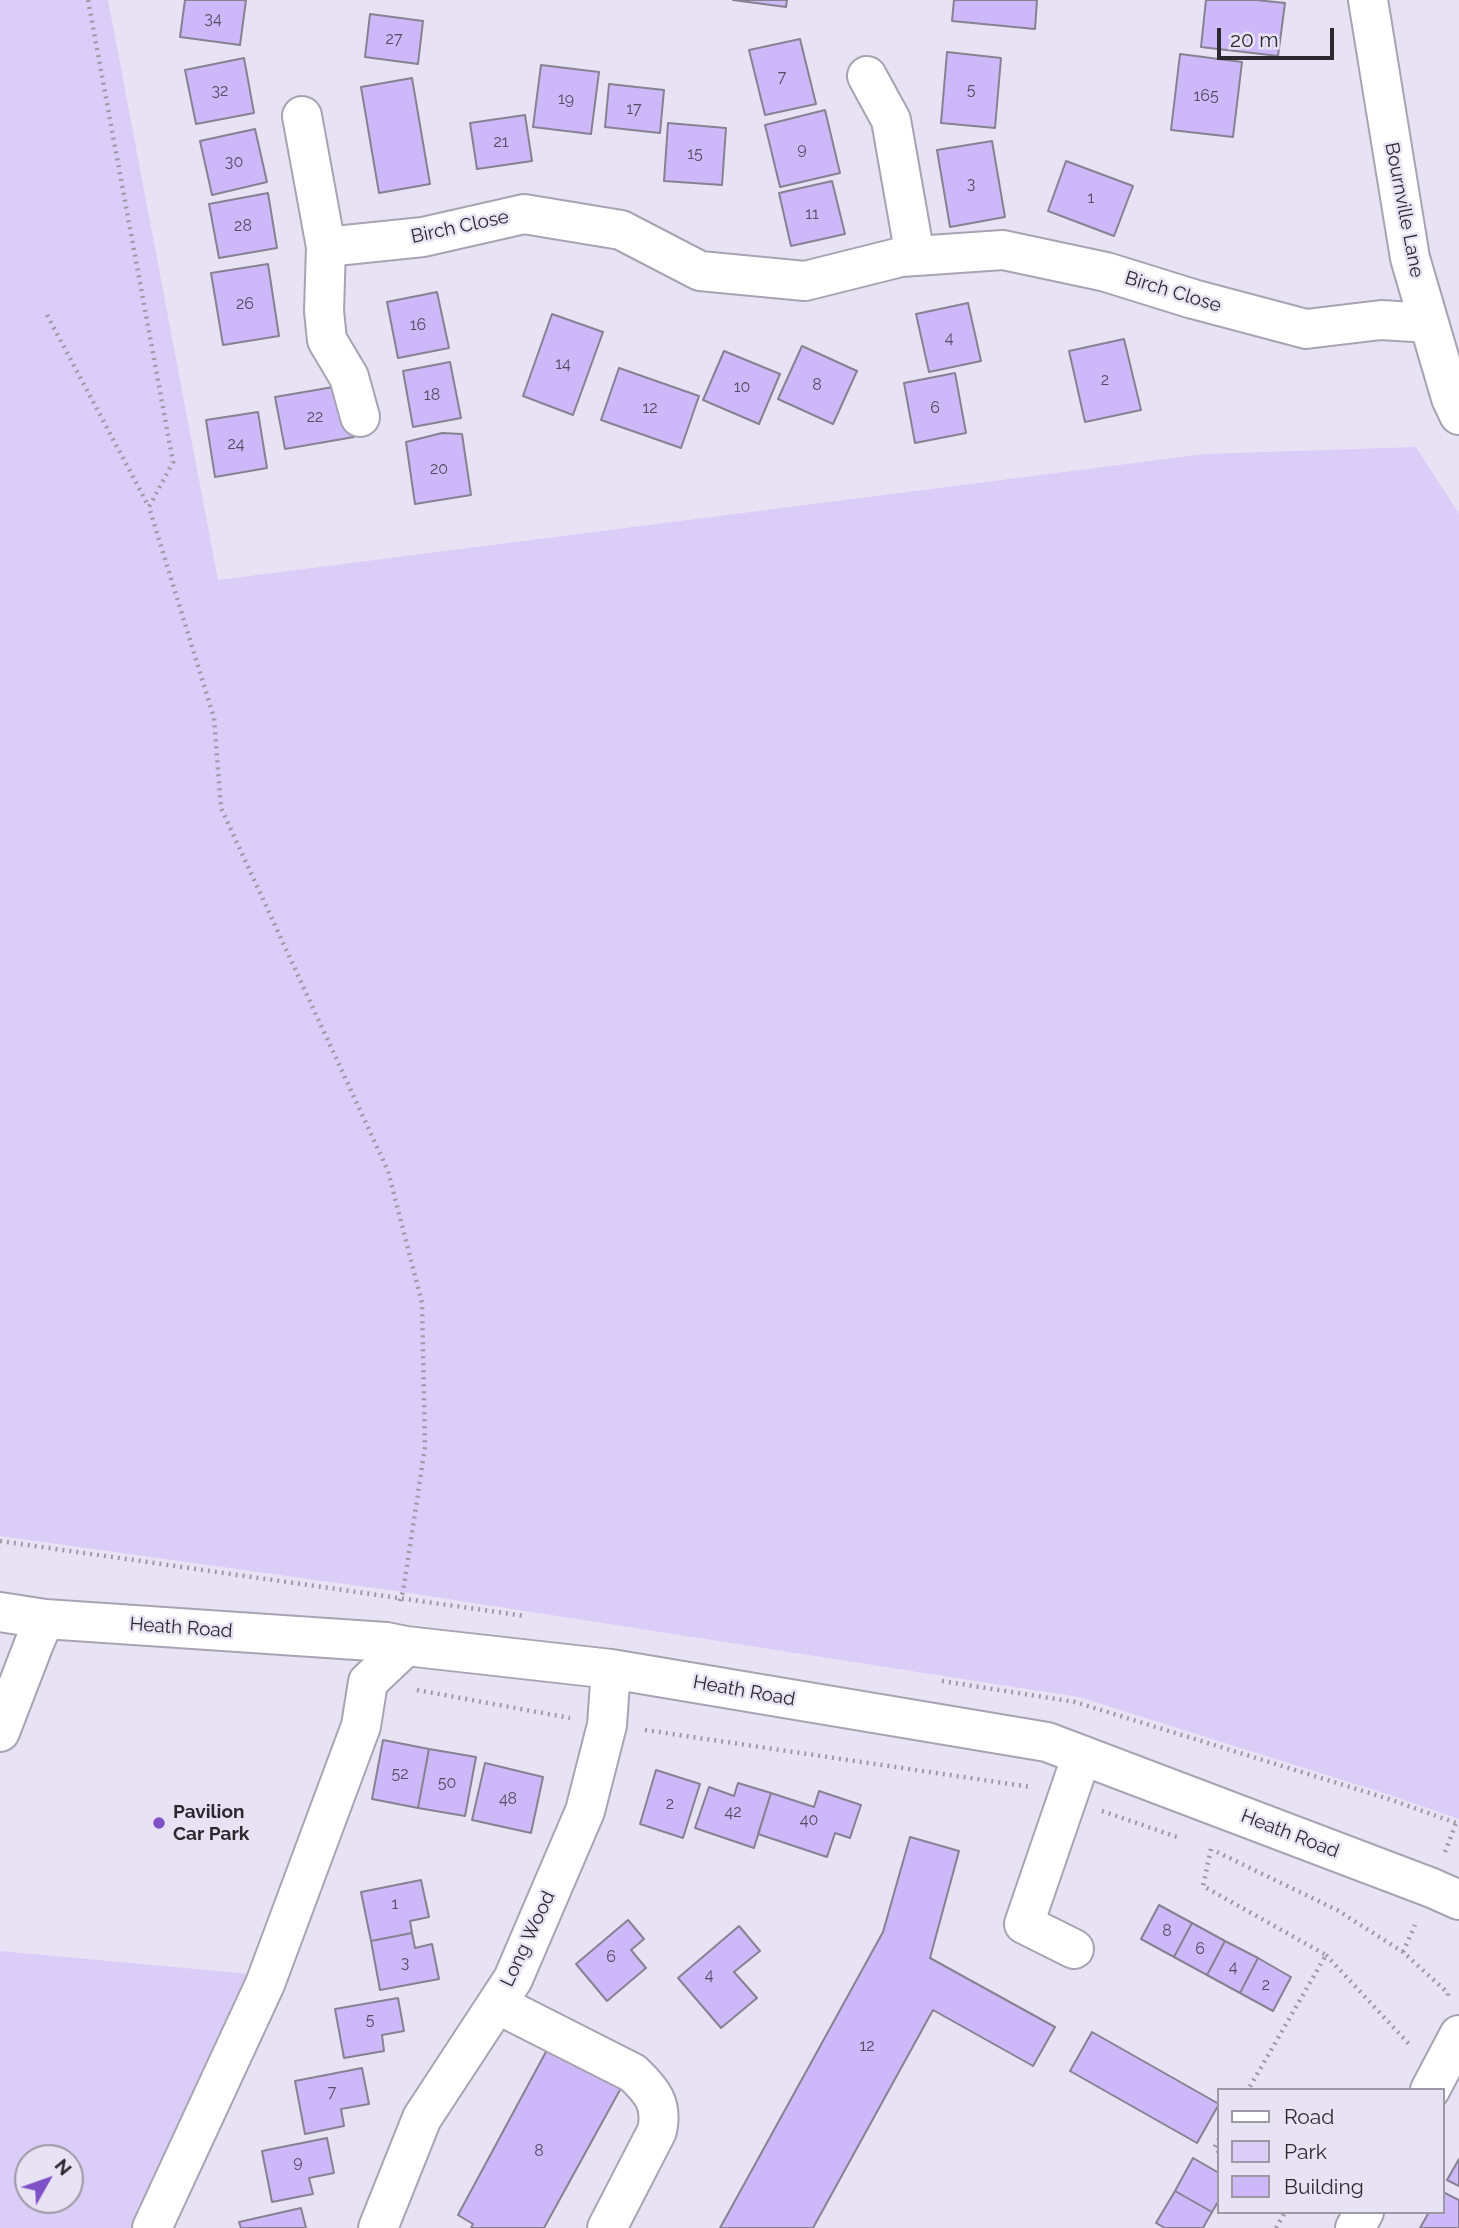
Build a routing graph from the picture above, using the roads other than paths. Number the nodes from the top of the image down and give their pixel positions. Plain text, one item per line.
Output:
1 (1367, 0) edge
2 (867, 76) dead end
3 (302, 116) dead end
4 (326, 247) junction
5 (915, 256) junction
6 (1429, 323) junction
7 (1459, 415) edge
8 (360, 417) dead end
9 (0, 1612) edge
10 (46, 1619) junction
11 (396, 1644) junction
12 (611, 1669) junction
13 (0, 1732) edge
14 (1082, 1755) junction
15 (1459, 1900) edge
16 (1074, 1949) dead end
17 (497, 2004) junction
18 (1453, 2020) edge
19 (1434, 2083) edge
20 (152, 2228) edge
21 (378, 2228) edge
22 (607, 2228) edge

1 - 6 street, Bournville Lane
2 - 5 street
3 - 4 street
4 - 5 street, Birch Close
4 - 8 street
5 - 6 street, Birch Close
6 - 7 street, Bournville Lane
9 - 10 street, Heath Road
10 - 11 street, Heath Road
10 - 13 street
11 - 12 street, Heath Road
11 - 20 street
12 - 14 street, Heath Road
12 - 17 street, Long Wood
14 - 15 street, Heath Road
14 - 16 street
17 - 21 street, Long Wood
17 - 22 street
18 - 19 street

